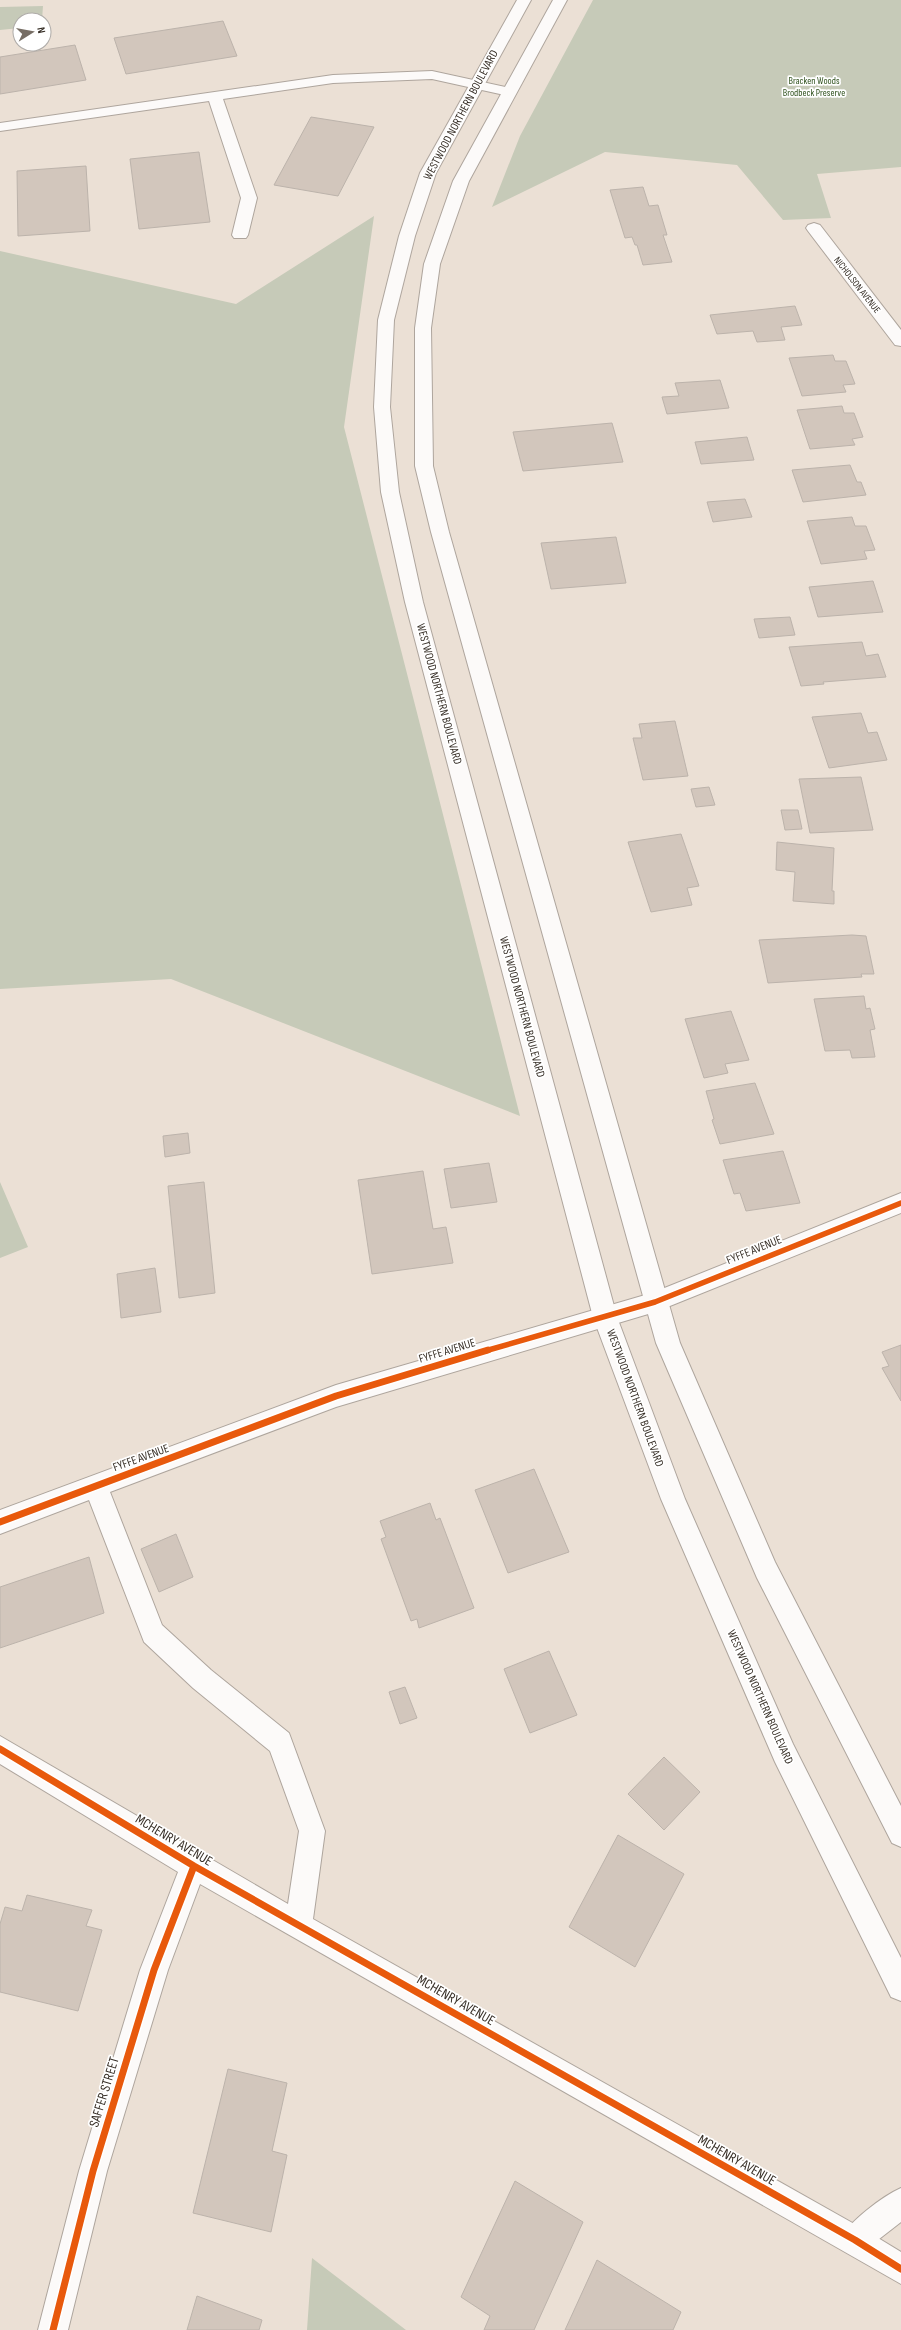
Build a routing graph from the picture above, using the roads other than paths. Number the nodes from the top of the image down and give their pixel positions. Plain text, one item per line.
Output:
1 (524, 0) edge
2 (560, 0) edge
3 (476, 84) junction
4 (509, 92) junction
5 (215, 96) junction
6 (0, 126) edge
7 (814, 228) dead end
8 (240, 235) dead end
9 (901, 341) edge
10 (901, 1203) edge
11 (655, 1302) junction
12 (605, 1317) junction
13 (96, 1486) junction
14 (0, 1522) edge
15 (0, 1749) edge
16 (901, 1834) edge
17 (194, 1866) junction
18 (299, 1925) junction
19 (901, 1987) edge
20 (901, 2203) edge
21 (855, 2240) junction
22 (901, 2269) edge
23 (53, 2330) edge

1 - 3 main road, WESTWOOD NORTHERN BOULEVARD
2 - 4 main road
3 - 4 main road
3 - 5 main road
3 - 12 main road, WESTWOOD NORTHERN BOULEVARD
4 - 11 main road
5 - 6 main road
5 - 8 main road
7 - 9 main road, NICHOLSON AVENUE
10 - 11 main road, FYFFE AVENUE
11 - 12 main road, FYFFE AVENUE
11 - 16 main road
12 - 13 main road, FYFFE AVENUE
12 - 19 main road, WESTWOOD NORTHERN BOULEVARD
13 - 14 main road, FYFFE AVENUE
13 - 18 main road
15 - 17 main road, MCHENRY AVENUE
17 - 18 main road, MCHENRY AVENUE
17 - 23 main road, SAFFER STREET
18 - 21 main road, MCHENRY AVENUE
20 - 21 main road
21 - 22 main road, MCHENRY AVENUE

